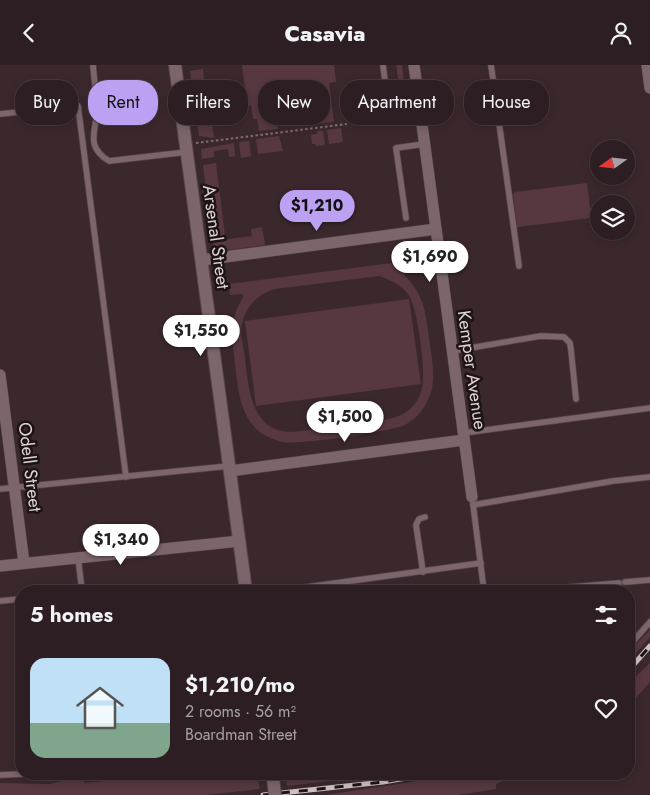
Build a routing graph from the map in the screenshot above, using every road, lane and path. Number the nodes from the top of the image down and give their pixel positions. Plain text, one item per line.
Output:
1 (93, 65) edge
2 (175, 65) edge
3 (383, 65) edge
4 (414, 65) edge
5 (491, 65) edge
6 (648, 70) edge
7 (385, 80) edge
8 (416, 80) edge
9 (650, 88) edge
10 (0, 114) edge
11 (340, 125) edge
12 (421, 125) edge
13 (198, 143) dead end
14 (424, 144) junction
15 (187, 152) junction
16 (406, 218) dead end
17 (436, 229) junction
18 (202, 260) junction
19 (518, 266) dead end
20 (452, 351) junction
21 (0, 375) edge
22 (576, 399) dead end
23 (650, 408) edge
24 (464, 437) junction
25 (230, 469) junction
26 (126, 477) junction
27 (650, 477) edge
28 (15, 488) junction
29 (0, 489) edge
30 (472, 501) junction
31 (425, 517) dead end
32 (240, 541) junction
33 (78, 557) junction
34 (24, 563) junction
35 (481, 563) junction
36 (0, 565) edge
37 (423, 572) junction
38 (650, 580) edge
39 (81, 585) edge
40 (245, 585) edge
41 (324, 585) edge
42 (483, 585) edge
43 (589, 585) edge
44 (15, 600) edge
45 (0, 601) edge
46 (650, 622) edge
47 (635, 639) edge
48 (15, 774) edge
49 (0, 775) edge
50 (273, 780) edge
51 (275, 795) edge

1 - 15 lane
2 - 15 main road, Arsenal Street
3 - 7 lane
4 - 8 street, Kemper Avenue
5 - 19 lane
6 - 9 street
10 - 26 lane
11 - 13 path
12 - 14 street, Kemper Avenue
14 - 16 lane
14 - 17 street, Kemper Avenue
15 - 18 main road, Arsenal Street
17 - 18 street
17 - 20 street, Kemper Avenue
18 - 25 main road, Arsenal Street
20 - 22 lane
20 - 24 street, Kemper Avenue
21 - 28 street, Odell Street
23 - 24 lane
24 - 25 street
24 - 30 street, Kemper Avenue
25 - 26 lane
25 - 32 main road, Arsenal Street
26 - 28 lane
27 - 30 lane
28 - 29 lane
28 - 34 street, Odell Street
30 - 35 lane, Kemper Avenue
31 - 37 lane
32 - 33 street
32 - 40 main road, Arsenal Street
33 - 34 street
33 - 39 lane
34 - 36 street
35 - 37 lane
35 - 42 lane, Kemper Avenue
37 - 41 lane
38 - 43 lane
44 - 45 lane
46 - 47 lane
48 - 49 lane
50 - 51 main road, bridge

